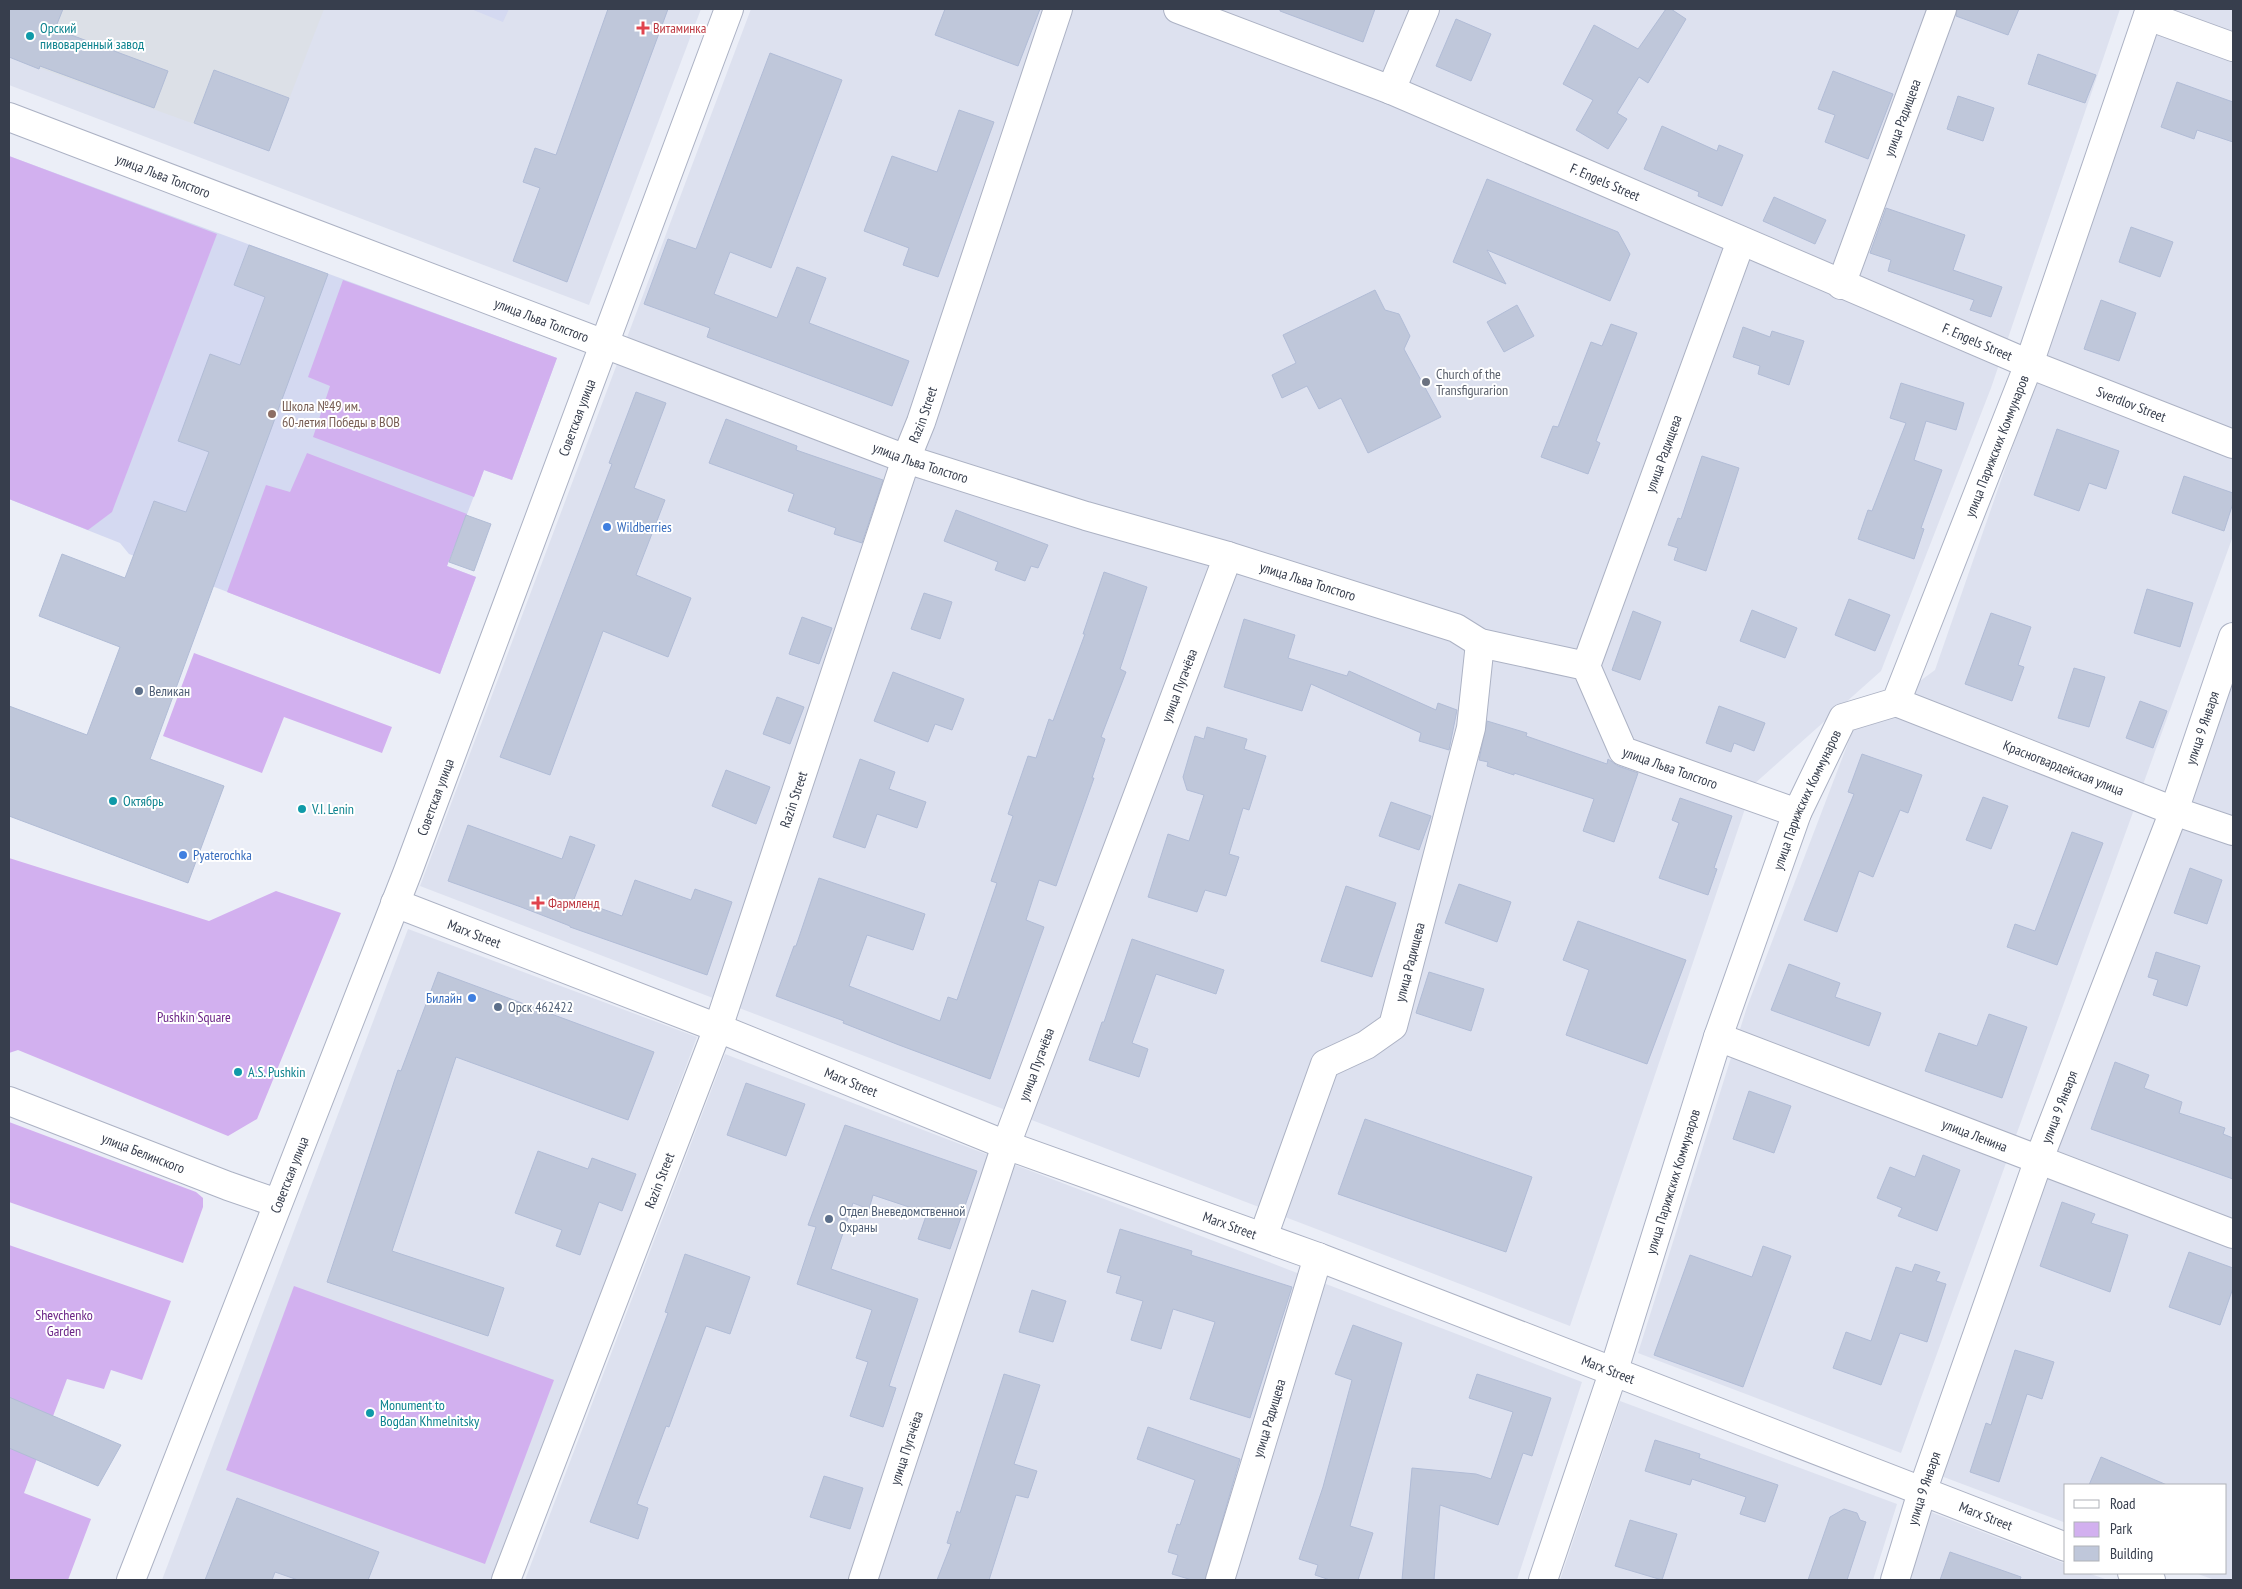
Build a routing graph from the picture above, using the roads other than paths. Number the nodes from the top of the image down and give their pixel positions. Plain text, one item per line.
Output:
1 (729, 9) edge
2 (1058, 9) edge
3 (1178, 9) edge
4 (1425, 9) edge
5 (1942, 9) edge
6 (2149, 12) edge
7 (2233, 46) edge
8 (1391, 90) junction
9 (9, 117) edge
10 (1741, 241) junction
11 (1841, 284) junction
12 (605, 343) junction
13 (2029, 364) junction
14 (2233, 444) edge
15 (906, 459) junction
16 (1228, 556) junction
17 (2233, 637) edge
18 (1480, 643) junction
19 (1586, 666) junction
20 (1896, 702) junction
21 (2174, 811) junction
22 (1797, 813) junction
23 (2233, 831) edge
24 (395, 904) junction
25 (718, 1028) junction
26 (1718, 1037) junction
27 (9, 1101) edge
28 (1006, 1145) junction
29 (2038, 1159) junction
30 (277, 1203) junction
31 (2233, 1234) edge
32 (1263, 1237) junction
33 (1318, 1257) junction
34 (1613, 1373) junction
35 (1922, 1492) junction
36 (2064, 1546) edge
37 (2135, 1574) edge
38 (131, 1580) edge
39 (506, 1580) edge
40 (863, 1580) edge
41 (1220, 1580) edge
42 (1543, 1580) edge
43 (1894, 1580) edge
44 (2151, 1580) edge

1 - 12 street, Советская улица
2 - 15 street, Razin Street
3 - 8 street, F. Engels Street
4 - 8 street
5 - 11 street, улица Радищева
6 - 7 street
6 - 13 street, улица Парижских Коммунаров
8 - 10 street, F. Engels Street
9 - 12 street, улица Льва Толстого
10 - 11 street, F. Engels Street
10 - 19 street, улица Радищева
11 - 13 street, F. Engels Street
12 - 15 street, улица Льва Толстого
12 - 24 street, Советская улица
13 - 14 street, Sverdlov Street
13 - 20 street, улица Парижских Коммунаров
15 - 16 street, улица Льва Толстого
15 - 25 street, Razin Street
16 - 18 street, улица Льва Толстого
16 - 28 street, улица Пугачёва
17 - 21 street, улица 9 Января
18 - 19 street, улица Льва Толстого
18 - 32 street, улица Радищева
19 - 22 street, улица Льва Толстого
20 - 21 street, Красногвардейская улица
20 - 22 street, улица Парижских Коммунаров
21 - 23 street, Красногвардейская улица
21 - 29 street, улица 9 Января
22 - 26 street, улица Парижских Коммунаров
24 - 25 street, Marx Street
24 - 30 street, Советская улица
25 - 28 street, Marx Street
25 - 39 street, Razin Street
26 - 29 street, улица Ленина
26 - 34 street, улица Парижских Коммунаров
27 - 30 street, улица Белинского
28 - 32 street, Marx Street
28 - 40 street, улица Пугачёва
29 - 31 street, улица Ленина
29 - 35 street, улица 9 Января
30 - 38 street, Советская улица
32 - 33 street, Marx Street
33 - 34 street, Marx Street
33 - 41 street, улица Радищева
34 - 35 street, Marx Street
34 - 42 street, улица Парижских Коммунаров
35 - 36 street, Marx Street
35 - 43 street, улица 9 Января
37 - 44 street

